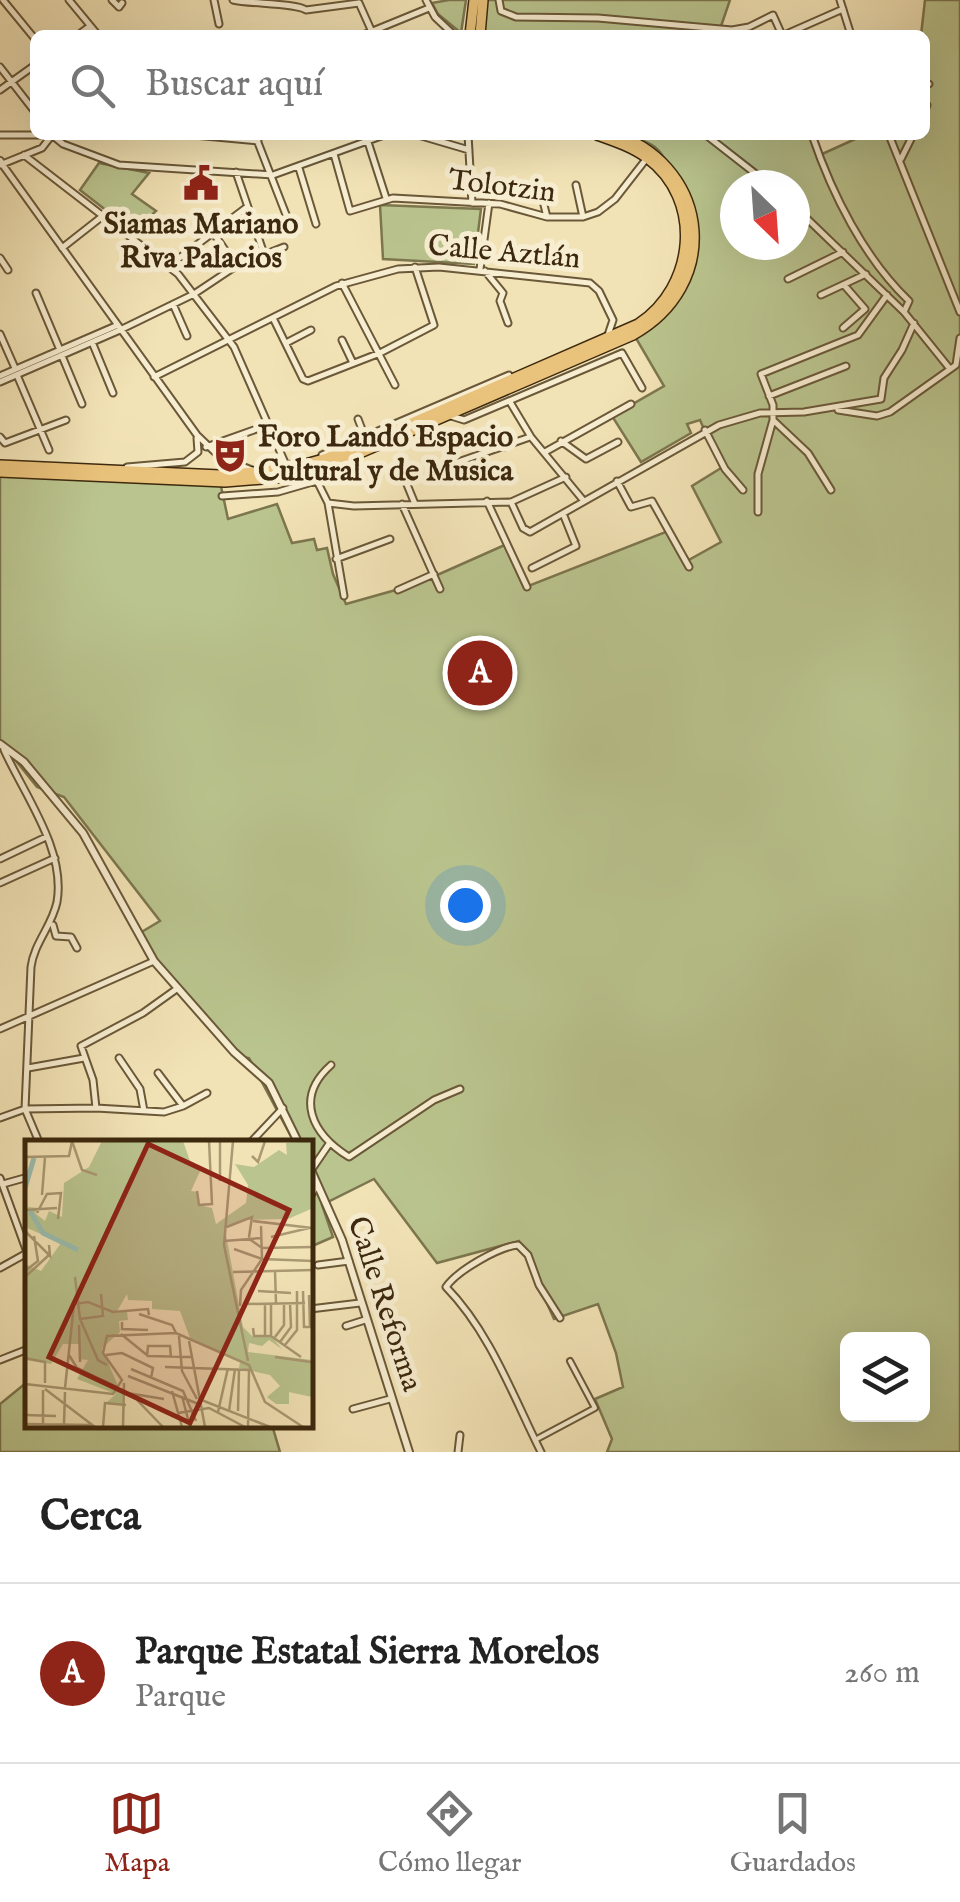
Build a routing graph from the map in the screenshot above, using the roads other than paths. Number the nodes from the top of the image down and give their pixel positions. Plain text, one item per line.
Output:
1 (69, 0) edge
2 (214, 0) edge
3 (233, 0) edge
4 (426, 0) edge
5 (474, 0) edge
6 (484, 0) edge
7 (499, 0) edge
8 (840, 0) edge
9 (5, 1) edge
10 (359, 2) edge
11 (429, 8) junction
12 (843, 9) junction
13 (219, 24) dead end
14 (90, 26) junction
15 (85, 30) edge
16 (94, 30) edge
17 (371, 30) edge
18 (377, 30) edge
19 (449, 30) edge
20 (471, 30) edge
21 (481, 30) edge
22 (721, 30) edge
23 (746, 30) edge
24 (781, 30) edge
25 (795, 30) edge
26 (850, 30) edge
27 (30, 33) edge
28 (0, 68) edge
29 (30, 69) edge
30 (12, 82) junction
31 (0, 90) edge
32 (30, 105) edge
33 (0, 135) edge
34 (30, 135) edge
35 (49, 140) edge
36 (58, 140) edge
37 (257, 140) edge
38 (373, 140) edge
39 (435, 140) edge
40 (469, 140) edge
41 (608, 140) edge
42 (630, 140) edge
43 (712, 140) edge
44 (814, 140) edge
45 (891, 140) edge
46 (910, 140) edge
47 (368, 142) junction
48 (470, 150) junction
49 (334, 154) junction
50 (24, 155) junction
51 (647, 158) junction
52 (900, 162) junction
53 (1, 163) edge
54 (298, 168) junction
55 (751, 170) edge
56 (236, 172) junction
57 (273, 175) junction
58 (576, 185) dead end
59 (540, 190) dead end
60 (386, 198) junction
61 (472, 203) junction
62 (489, 203) junction
63 (247, 207) junction
64 (104, 215) junction
65 (547, 217) junction
66 (583, 217) junction
67 (810, 221) edge
68 (316, 224) dead end
69 (212, 232) junction
70 (296, 232) dead end
71 (62, 248) junction
72 (284, 248) dead end
73 (842, 252) junction
74 (264, 254) junction
75 (0, 258) edge
76 (170, 265) junction
77 (236, 266) junction
78 (415, 267) junction
79 (8, 270) dead end
80 (483, 271) junction
81 (866, 274) junction
82 (788, 280) dead end
83 (342, 283) junction
84 (844, 284) junction
85 (36, 294) dead end
86 (194, 294) junction
87 (821, 295) dead end
88 (887, 295) junction
89 (173, 304) junction
90 (904, 312) junction
91 (960, 312) edge
92 (274, 320) junction
93 (613, 320) junction
94 (508, 322) dead end
95 (914, 323) junction
96 (632, 326) junction
97 (121, 327) junction
98 (844, 328) dead end
99 (311, 330) dead end
100 (0, 334) edge
101 (187, 336) dead end
102 (606, 338) junction
103 (960, 338) edge
104 (342, 340) dead end
105 (230, 341) junction
106 (92, 342) junction
107 (286, 344) junction
108 (61, 353) junction
109 (380, 353) junction
110 (354, 364) junction
111 (846, 366) dead end
112 (950, 369) junction
113 (16, 372) junction
114 (542, 375) junction
115 (154, 377) junction
116 (0, 379) edge
117 (555, 382) junction
118 (395, 384) dead end
119 (642, 388) dead end
120 (114, 393) dead end
121 (769, 396) junction
122 (510, 401) junction
123 (82, 404) dead end
124 (631, 404) dead end
125 (828, 409) junction
126 (450, 414) junction
127 (773, 416) junction
128 (358, 419) dead end
129 (66, 420) dead end
130 (268, 425) junction
131 (41, 429) junction
132 (705, 430) junction
133 (486, 434) dead end
134 (196, 436) junction
135 (0, 437) edge
136 (531, 437) junction
137 (366, 440) junction
138 (561, 441) junction
139 (618, 442) dead end
140 (206, 446) junction
141 (505, 448) junction
142 (49, 450) dead end
143 (545, 452) junction
144 (399, 465) dead end
145 (0, 468) edge
146 (438, 469) dead end
147 (111, 470) junction
148 (264, 473) junction
149 (314, 476) junction
150 (566, 477) junction
151 (617, 482) junction
152 (743, 490) dead end
153 (832, 490) dead end
154 (222, 496) dead end
155 (583, 500) junction
156 (487, 501) junction
157 (328, 502) junction
158 (511, 502) junction
159 (402, 504) junction
160 (416, 504) junction
161 (758, 512) dead end
162 (564, 515) junction
163 (390, 539) dead end
164 (336, 559) junction
165 (689, 567) dead end
166 (532, 568) dead end
167 (434, 574) junction
168 (527, 588) dead end
169 (440, 589) dead end
170 (398, 590) dead end
171 (344, 596) dead end
172 (2, 747) edge
173 (46, 836) junction
174 (55, 858) junction
175 (0, 859) edge
176 (0, 883) edge
177 (53, 925) dead end
178 (77, 948) dead end
179 (154, 961) junction
180 (179, 987) junction
181 (28, 1016) junction
182 (0, 1028) edge
183 (84, 1058) junction
184 (119, 1058) dead end
185 (331, 1065) dead end
186 (26, 1068) junction
187 (158, 1073) dead end
188 (460, 1090) dead end
189 (206, 1092) dead end
190 (183, 1106) junction
191 (96, 1108) junction
192 (282, 1108) junction
193 (24, 1109) junction
194 (144, 1111) junction
195 (0, 1118) edge
196 (38, 1140) edge
197 (253, 1140) edge
198 (297, 1140) edge
199 (329, 1144) junction
200 (312, 1167) edge
201 (312, 1174) edge
202 (1, 1183) edge
203 (318, 1185) junction
204 (312, 1194) edge
205 (25, 1236) edge
206 (25, 1255) edge
207 (349, 1261) junction
208 (318, 1265) dead end
209 (0, 1268) edge
210 (360, 1303) junction
211 (312, 1309) edge
212 (560, 1318) dead end
213 (366, 1320) junction
214 (346, 1326) dead end
215 (25, 1349) edge
216 (0, 1360) edge
217 (570, 1361) dead end
218 (390, 1399) junction
219 (353, 1409) dead end
220 (460, 1435) dead end
221 (535, 1440) junction
222 (409, 1452) edge
223 (458, 1452) edge
224 (541, 1452) edge

1 - 14 street
2 - 13 street
3 - 10 street
4 - 11 street
5 - 20 highway
6 - 21 highway
7 - 22 street
8 - 12 street
9 - 27 street
10 - 17 street
11 - 18 street
11 - 19 street
12 - 25 street
12 - 26 street
14 - 15 street
14 - 16 street
23 - 24 street
28 - 30 street
29 - 30 street
30 - 31 street
30 - 32 street
33 - 34 street
35 - 50 street
36 - 56 street
37 - 57 street
38 - 47 street
39 - 48 street
40 - 48 street
41 - 51 highway
42 - 114 highway
43 - 55 street
44 - 90 street
45 - 52 street
46 - 52 street
47 - 49 street
47 - 60 street
48 - 61 street
49 - 54 street
49 - 60 street
50 - 53 street
50 - 64 street
51 - 66 street, Tolotzin
51 - 96 highway
52 - 91 street
53 - 71 street
54 - 57 street
54 - 68 street
56 - 57 street
56 - 63 street
57 - 70 street
58 - 66 street
59 - 65 street
60 - 61 street, Tolotzin
61 - 62 street, Tolotzin
62 - 65 street, Tolotzin
62 - 80 street
63 - 69 street
63 - 74 street
64 - 71 street
64 - 76 street
65 - 66 street, Tolotzin
67 - 73 street
69 - 76 street
69 - 77 street
71 - 97 street
72 - 74 street
73 - 81 street
73 - 82 street
74 - 77 street
75 - 79 street
76 - 86 street
77 - 86 street
78 - 80 street, Calle Aztlán
78 - 83 street, Calle Aztlán
78 - 109 street
80 - 93 street, Calle Aztlán
80 - 94 street
81 - 84 street
81 - 88 street
83 - 92 street, Calle Aztlán
83 - 109 street
84 - 87 street
84 - 98 street
85 - 108 street
86 - 89 street
86 - 105 street
88 - 90 street
88 - 121 street
89 - 97 street
89 - 101 street
90 - 95 street
92 - 105 street, Calle Aztlán
92 - 107 street
93 - 96 street
93 - 102 street
95 - 112 street
95 - 125 street
96 - 102 highway
97 - 106 street
97 - 108 street
97 - 115 street
99 - 107 street
100 - 113 street
102 - 137 highway
103 - 112 street
104 - 110 street
105 - 115 street, Calle Aztlán
105 - 130 street
106 - 108 street
106 - 120 street
107 - 110 street
108 - 113 street
108 - 123 street
109 - 110 street
109 - 118 street
111 - 121 street
112 - 125 street
113 - 116 street
113 - 131 street
114 - 117 street
114 - 126 highway
115 - 134 street
117 - 119 street
117 - 122 street
121 - 127 street
122 - 126 street
122 - 136 street
124 - 138 street
125 - 127 street
126 - 149 highway
127 - 132 street
127 - 153 street
127 - 161 street
128 - 137 street
129 - 131 street
130 - 137 street
130 - 140 street
131 - 135 street
131 - 142 street
132 - 151 street
132 - 152 street
133 - 141 street
134 - 140 street
134 - 147 street
136 - 141 street
136 - 143 street
137 - 148 highway
138 - 139 street
138 - 143 street
140 - 148 street
141 - 146 street
143 - 150 street
144 - 160 street
145 - 147 highway
145 - 149 highway
147 - 148 highway
149 - 154 street
149 - 157 street
150 - 155 street
150 - 158 street
151 - 155 street
151 - 165 street
155 - 162 street
156 - 158 street
156 - 160 street
156 - 168 street
157 - 159 street
157 - 164 street
158 - 162 street
159 - 160 street
159 - 167 street
162 - 166 street
163 - 164 street
164 - 171 street
167 - 169 street
167 - 170 street
172 - 173 street
172 - 179 street
173 - 174 street
173 - 175 street
174 - 176 street
174 - 181 street
177 - 178 street
179 - 180 street
179 - 181 street
180 - 183 street
180 - 192 street
181 - 182 street
181 - 186 street
183 - 186 street
183 - 191 street
184 - 194 street
185 - 199 street
186 - 193 street
187 - 190 street
188 - 199 street
189 - 190 street
190 - 194 street
191 - 193 street
191 - 194 street
192 - 197 street
192 - 198 street
193 - 195 street
193 - 196 street
199 - 200 street
201 - 203 street, Calle Reforma
202 - 205 street
203 - 204 street
203 - 207 street, Calle Reforma
206 - 209 street
207 - 208 street
207 - 210 street, Calle Reforma
210 - 211 street
210 - 213 street, Calle Reforma
212 - 221 street
213 - 214 street
213 - 218 street, Calle Reforma
215 - 216 street
217 - 221 street
218 - 219 street
218 - 222 street, Calle Reforma
220 - 223 street
221 - 224 street

